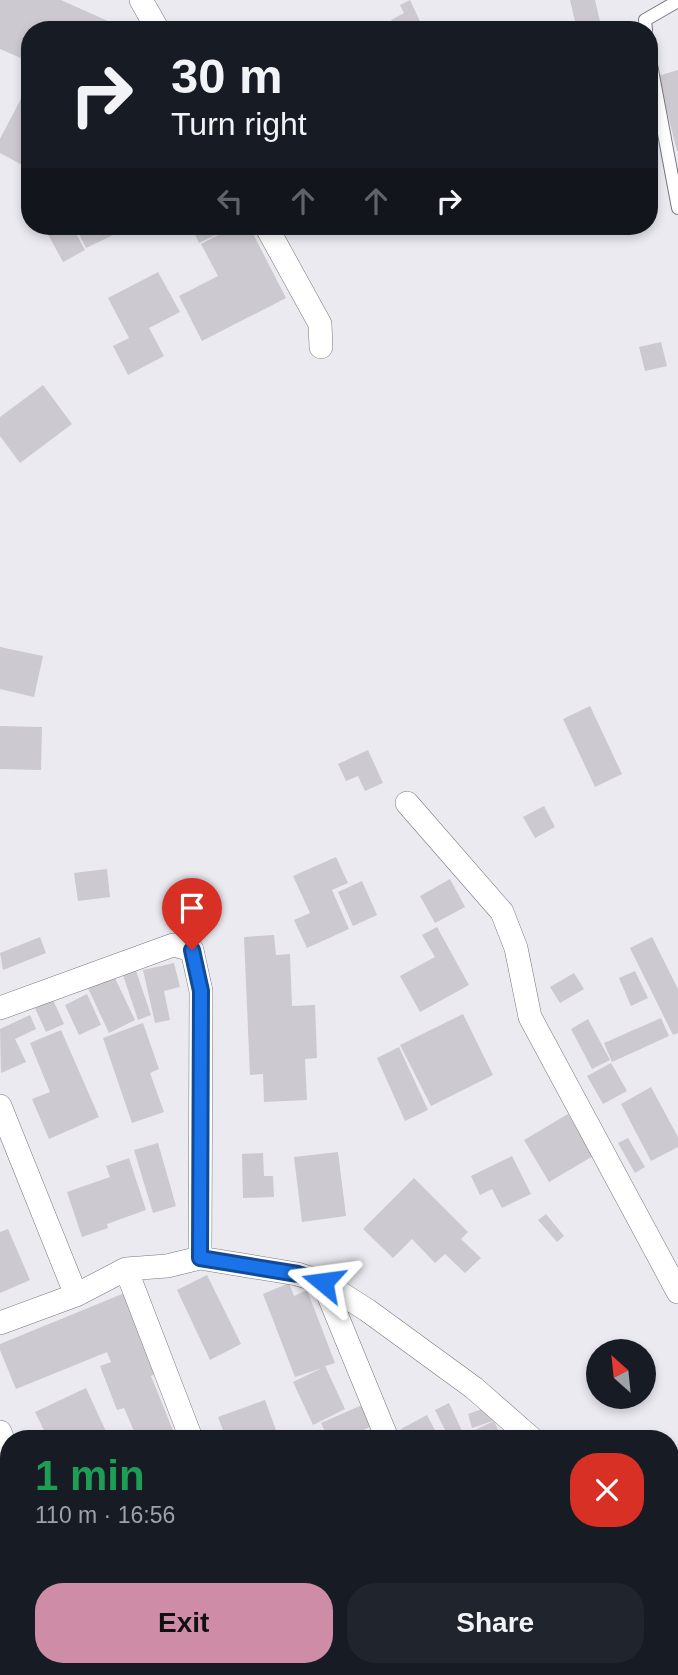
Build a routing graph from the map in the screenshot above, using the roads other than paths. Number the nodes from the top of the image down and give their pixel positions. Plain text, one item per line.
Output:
1 (141, 0) edge
2 (678, 1) edge
3 (153, 21) edge
4 (645, 21) edge
5 (658, 102) edge
6 (678, 208) edge
7 (271, 235) edge
8 (321, 347) dead end
9 (407, 803) dead end
10 (0, 1008) edge
11 (0, 1106) edge
12 (200, 1258) junction
13 (126, 1269) junction
14 (323, 1282) junction
15 (678, 1292) edge
16 (76, 1295) junction
17 (0, 1323) edge
18 (188, 1430) edge
19 (384, 1430) edge
20 (522, 1430) edge

1 - 3 street
2 - 4 lane
5 - 6 lane
7 - 8 street
9 - 15 street
10 - 12 street
11 - 16 street
12 - 13 street
12 - 14 street
13 - 16 street
13 - 18 street
14 - 19 street
14 - 20 street
16 - 17 street

